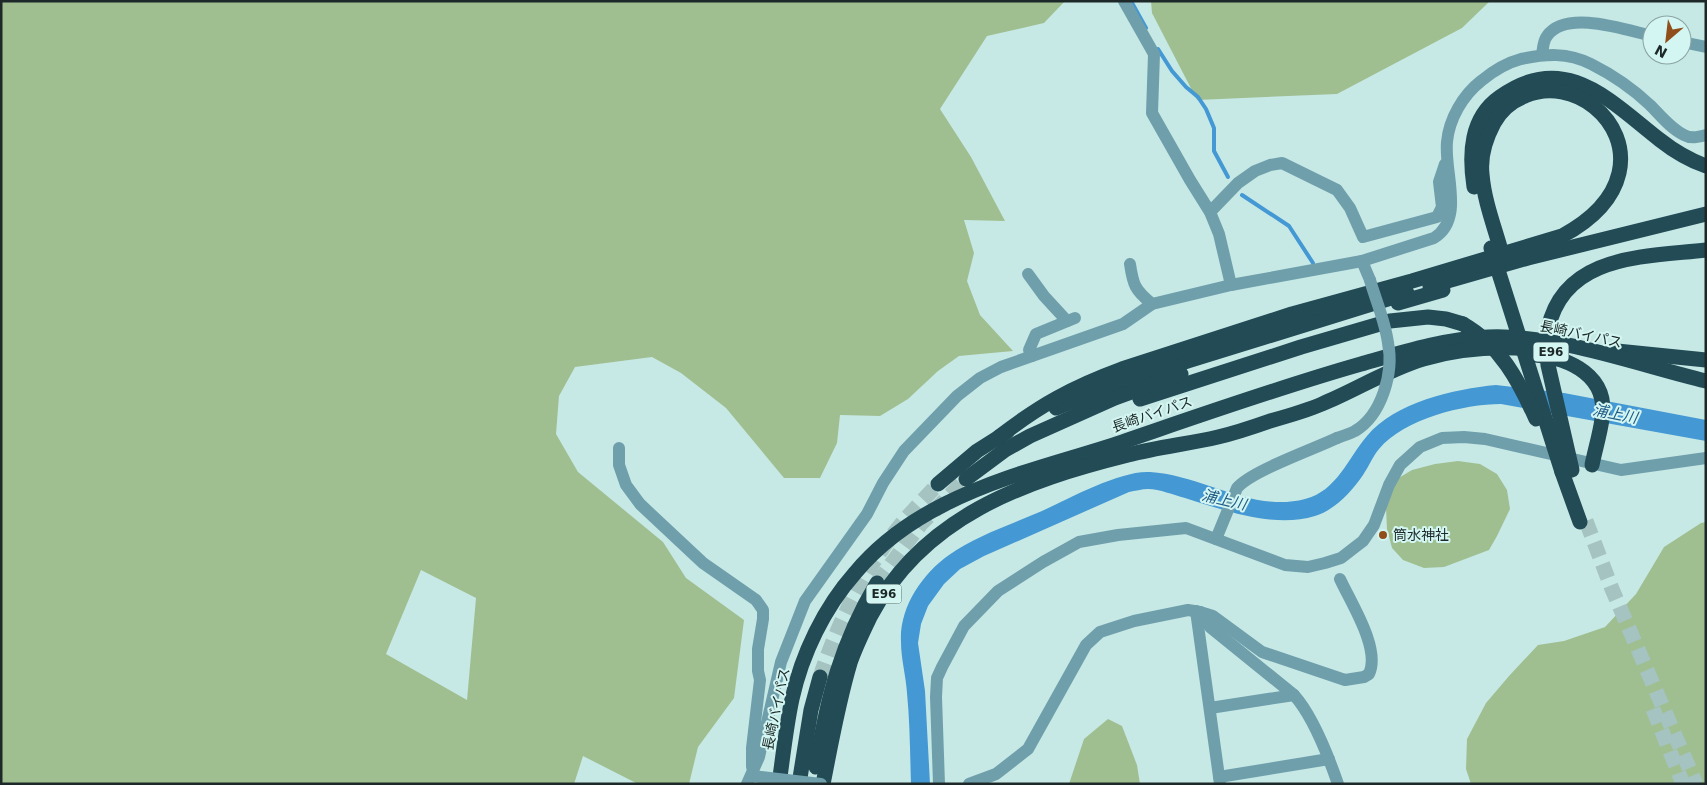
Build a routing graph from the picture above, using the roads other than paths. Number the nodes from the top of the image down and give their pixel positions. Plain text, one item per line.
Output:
1 (1124, 1) edge
2 (1642, 34) edge
3 (1692, 44) edge
4 (1706, 47) edge
5 (1542, 55) junction
6 (1706, 135) edge
7 (1446, 160) junction
8 (1706, 166) edge
9 (1210, 212) junction
10 (1706, 214) edge
11 (1706, 223) edge
12 (1496, 248) junction
13 (1706, 250) edge
14 (1362, 261) junction
15 (1130, 264) dead end
16 (1028, 274) dead end
17 (1231, 285) junction
18 (1152, 304) junction
19 (1584, 349) junction
20 (1471, 350) junction
21 (1032, 356) junction
22 (1706, 360) edge
23 (1706, 381) edge
24 (1706, 388) edge
25 (1057, 423) junction
26 (999, 437) junction
27 (619, 448) dead end
28 (1706, 458) edge
29 (1592, 465) junction
30 (1567, 471) junction
31 (966, 480) tunnel mouth
32 (938, 484) tunnel mouth
33 (1583, 521) tunnel mouth
34 (1216, 539) junction
35 (1340, 579) dead end
36 (878, 583) tunnel mouth
37 (1198, 611) junction
38 (820, 677) tunnel mouth
39 (1294, 695) junction
40 (1210, 708) junction
41 (1329, 759) junction
42 (1219, 780) edge
43 (751, 781) edge
44 (779, 784) edge
45 (799, 784) edge
46 (814, 784) edge
47 (822, 784) edge
48 (939, 784) edge
49 (969, 784) edge
50 (1338, 784) edge

1 - 9 street
2 - 5 street
3 - 4 street
5 - 6 street
5 - 7 street
7 - 9 street
7 - 14 street
8 - 12 highway
9 - 17 street
10 - 26 highway
11 - 25 highway, 長崎バイパス
12 - 26 highway
12 - 30 highway, bridge
13 - 30 highway, bridge
14 - 17 street
14 - 34 street, bridge
15 - 18 street
16 - 21 street
17 - 18 street
18 - 21 street
19 - 22 highway
19 - 23 highway, 長崎バイパス / E96
19 - 44 highway, 長崎バイパス / E96
20 - 24 highway, 長崎バイパス / E96
20 - 29 highway
20 - 47 highway, 長崎バイパス / E96
21 - 43 street
25 - 30 highway, bridge
25 - 31 highway, 長崎バイパス
26 - 32 highway
27 - 43 street
28 - 29 street
29 - 34 street
30 - 33 highway
34 - 48 street
35 - 37 street
36 - 46 highway, E96
37 - 39 street
37 - 40 street
37 - 49 street
38 - 45 highway
39 - 40 street
39 - 41 street
40 - 42 street
41 - 42 street
41 - 50 street
43 - 47 street, bridge

